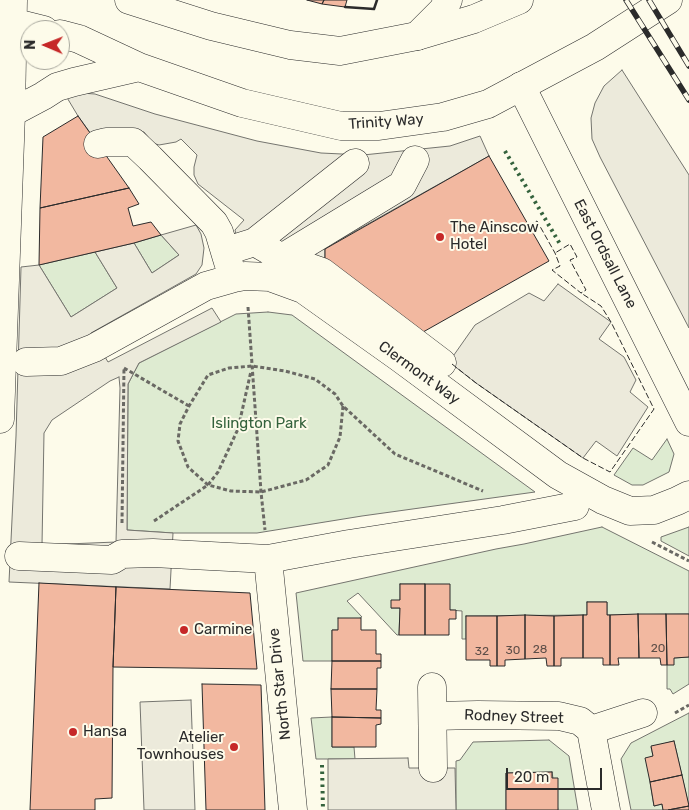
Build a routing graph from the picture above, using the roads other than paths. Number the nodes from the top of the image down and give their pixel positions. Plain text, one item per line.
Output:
1 (130, 0) edge
2 (448, 0) edge
3 (520, 0) edge
4 (668, 0) edge
5 (9, 14) edge
6 (22, 20) edge
7 (417, 36) junction
8 (70, 37) edge
9 (139, 67) junction
10 (521, 86) junction
11 (11, 114) junction
12 (98, 144) dead end
13 (414, 160) dead end
14 (356, 163) dead end
15 (282, 258) junction
16 (240, 277) junction
17 (26, 362) dead end
18 (442, 362) dead end
19 (0, 419) edge
20 (689, 422) edge
21 (689, 495) edge
22 (575, 506) dead end
23 (19, 556) dead end
24 (268, 558) junction
25 (432, 686) dead end
26 (643, 713) dead end
27 (433, 716) junction
28 (591, 730) junction
29 (433, 768) dead end
30 (293, 810) edge
31 (606, 810) edge

1 - 7 main road
2 - 7 main road
3 - 7 main road
4 - 10 main road, Trinity Way
5 - 6 main road
5 - 11 main road
8 - 9 main road, Trinity Way
9 - 10 main road, Trinity Way
9 - 11 main road
10 - 20 main road, East Ordsall Lane
11 - 19 main road
12 - 16 main road
13 - 15 main road
14 - 15 main road
15 - 18 main road
16 - 17 main road, Clermont Way
16 - 21 main road, Clermont Way
22 - 24 main road
23 - 24 main road
24 - 30 main road, North Star Drive
25 - 27 main road
26 - 28 main road
27 - 28 main road, Rodney Street
27 - 29 main road
28 - 31 main road

